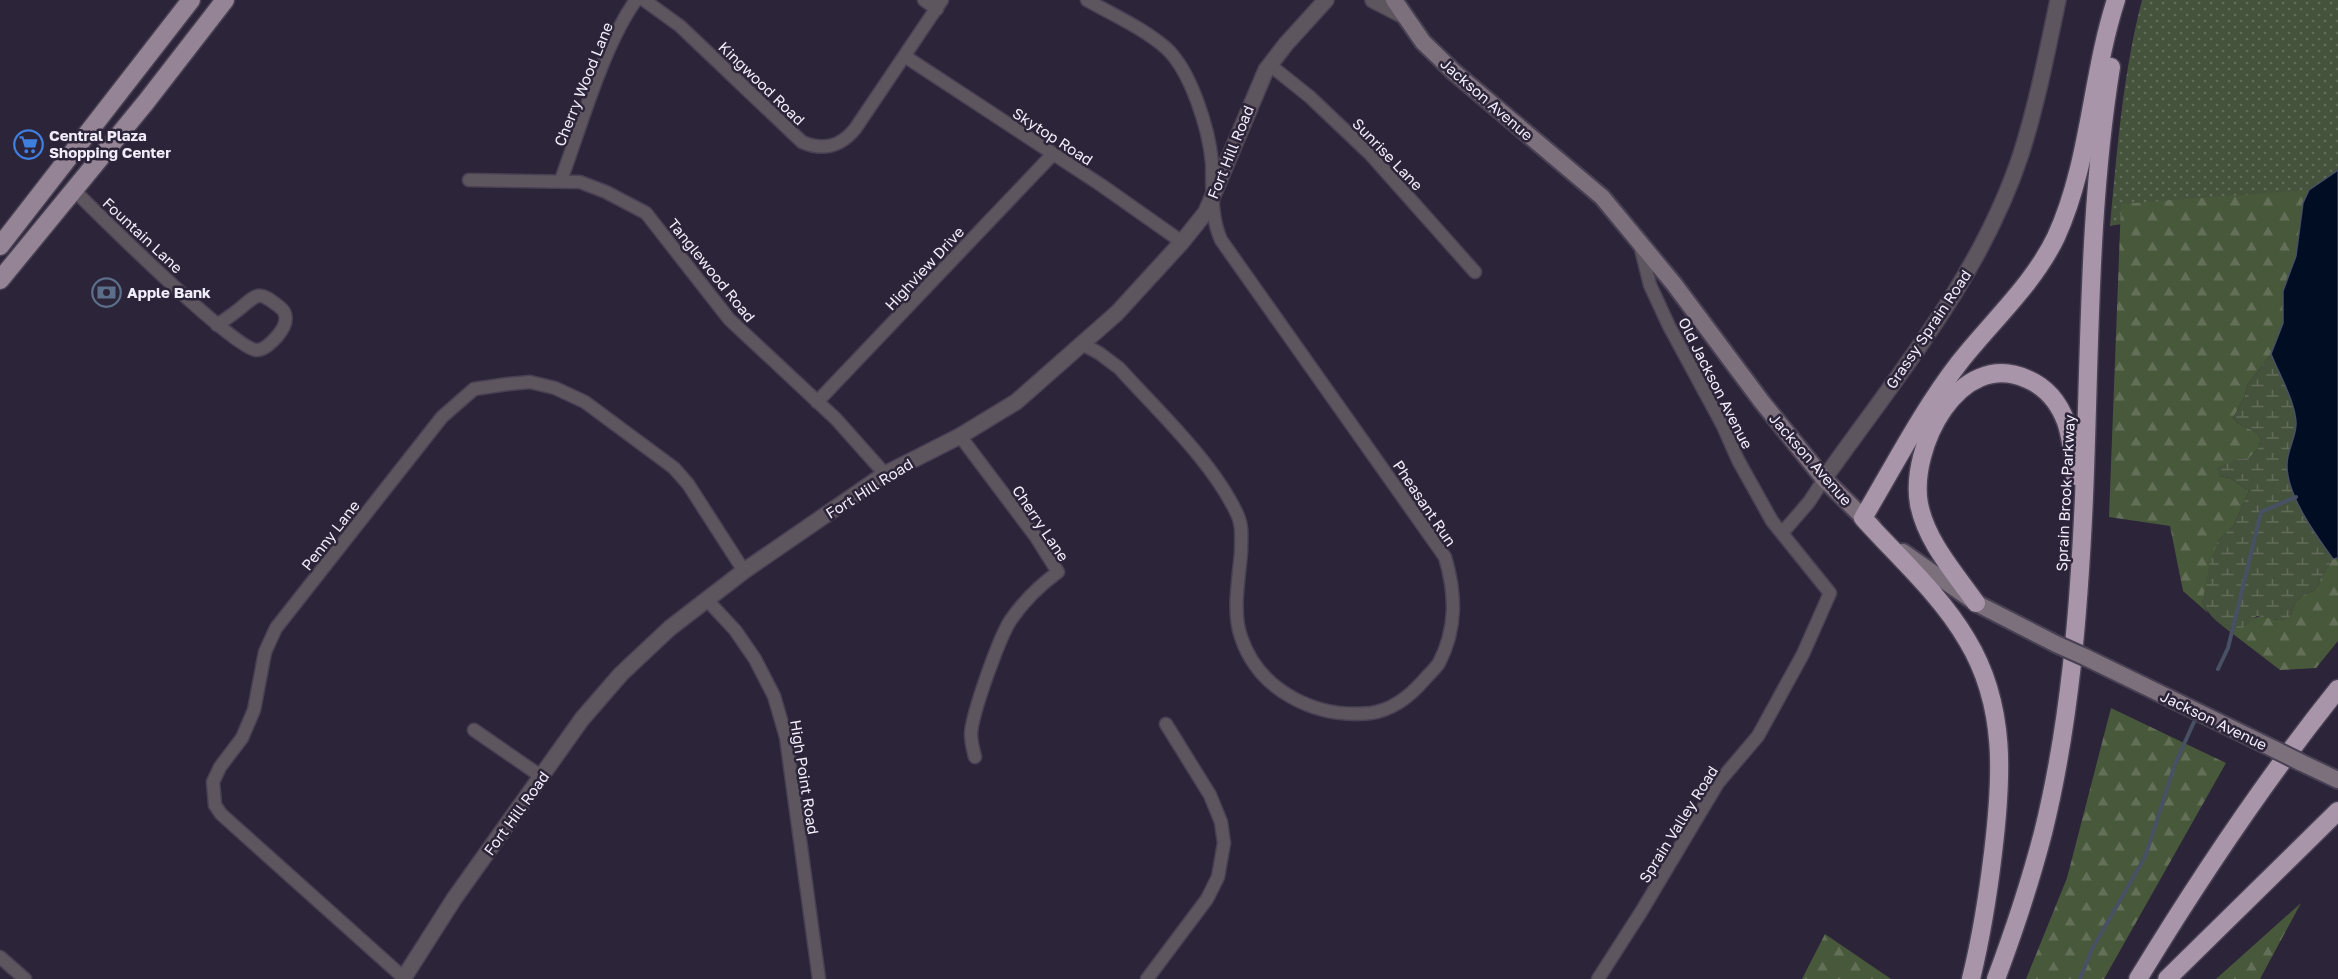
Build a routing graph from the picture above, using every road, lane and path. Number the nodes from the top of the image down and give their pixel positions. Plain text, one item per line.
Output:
1 (191, 0) edge
2 (225, 0) edge
3 (636, 0) edge
4 (644, 0) edge
5 (924, 0) edge
6 (1087, 0) edge
7 (1373, 0) edge
8 (1394, 0) edge
9 (2058, 0) edge
10 (2116, 0) edge
11 (2123, 0) edge
12 (1327, 1) edge
13 (939, 5) edge
14 (1404, 16) junction
15 (906, 57) junction
16 (1270, 65) junction
17 (1053, 154) junction
18 (469, 180) dead end
19 (561, 180) junction
20 (75, 191) junction
21 (1212, 199) junction
22 (1639, 240) junction
23 (1182, 242) junction
24 (0, 246) edge
25 (1474, 272) dead end
26 (0, 280) edge
27 (217, 325) junction
28 (1082, 344) junction
29 (817, 402) junction
30 (960, 436) junction
31 (885, 474) junction
32 (1824, 479) junction
33 (1863, 518) junction
34 (1783, 532) junction
35 (2081, 542) junction
36 (744, 571) junction
37 (707, 600) junction
38 (1976, 603) junction
39 (2338, 690) edge
40 (1166, 724) dead end
41 (474, 730) dead end
42 (975, 756) dead end
43 (542, 777) junction
44 (2338, 780) edge
45 (2338, 811) edge
46 (0, 957) edge
47 (25, 979) edge
48 (404, 979) edge
49 (819, 979) edge
50 (1147, 979) edge
51 (1598, 979) edge
52 (1971, 979) edge
53 (1996, 979) edge
54 (2138, 979) edge
55 (2167, 979) edge

1 - 24 main road
2 - 20 main road
3 - 19 street, Cherry Wood Lane
4 - 15 street, Kingwood Road
5 - 13 street
6 - 21 street, Pheasant Run
7 - 14 street
8 - 14 main road, Jackson Avenue
9 - 32 street, Grassy Sprain Road
10 - 33 highway
11 - 35 highway, Sprain Brook Parkway
12 - 16 street, Fort Hill Road
13 - 15 street, Kingwood Road
14 - 22 main road, Jackson Avenue
15 - 17 street, Skytop Road
16 - 21 street, Fort Hill Road
16 - 25 street, Sunrise Lane
17 - 23 street, Skytop Road
17 - 29 street, Highview Drive
18 - 19 street, Tanglewood Road
19 - 29 street, Tanglewood Road
20 - 26 main road
20 - 27 street, Fountain Lane
21 - 23 street, Fort Hill Road
21 - 28 street, Pheasant Run
22 - 32 main road, Jackson Avenue
22 - 34 street, Old Jackson Avenue
23 - 28 street, Fort Hill Road
27 - 27 street, Fountain Lane
28 - 30 street, Fort Hill Road
29 - 31 street, Tanglewood Road
30 - 31 street, Fort Hill Road
30 - 42 street, Cherry Lane
31 - 36 street, Fort Hill Road
32 - 33 main road, Jackson Avenue
32 - 34 street, Grassy Sprain Road
33 - 38 main road, Jackson Avenue
33 - 52 highway
34 - 51 street, Sprain Valley Road
35 - 38 highway
35 - 53 highway, Sprain Brook Parkway
36 - 37 street, Fort Hill Road
36 - 48 street, Penny Lane
37 - 43 street, Fort Hill Road
37 - 49 street, High Point Road
38 - 44 main road, Jackson Avenue, bridge
39 - 54 highway
40 - 50 street
41 - 43 street
43 - 48 street, Fort Hill Road
45 - 55 highway
46 - 47 street

